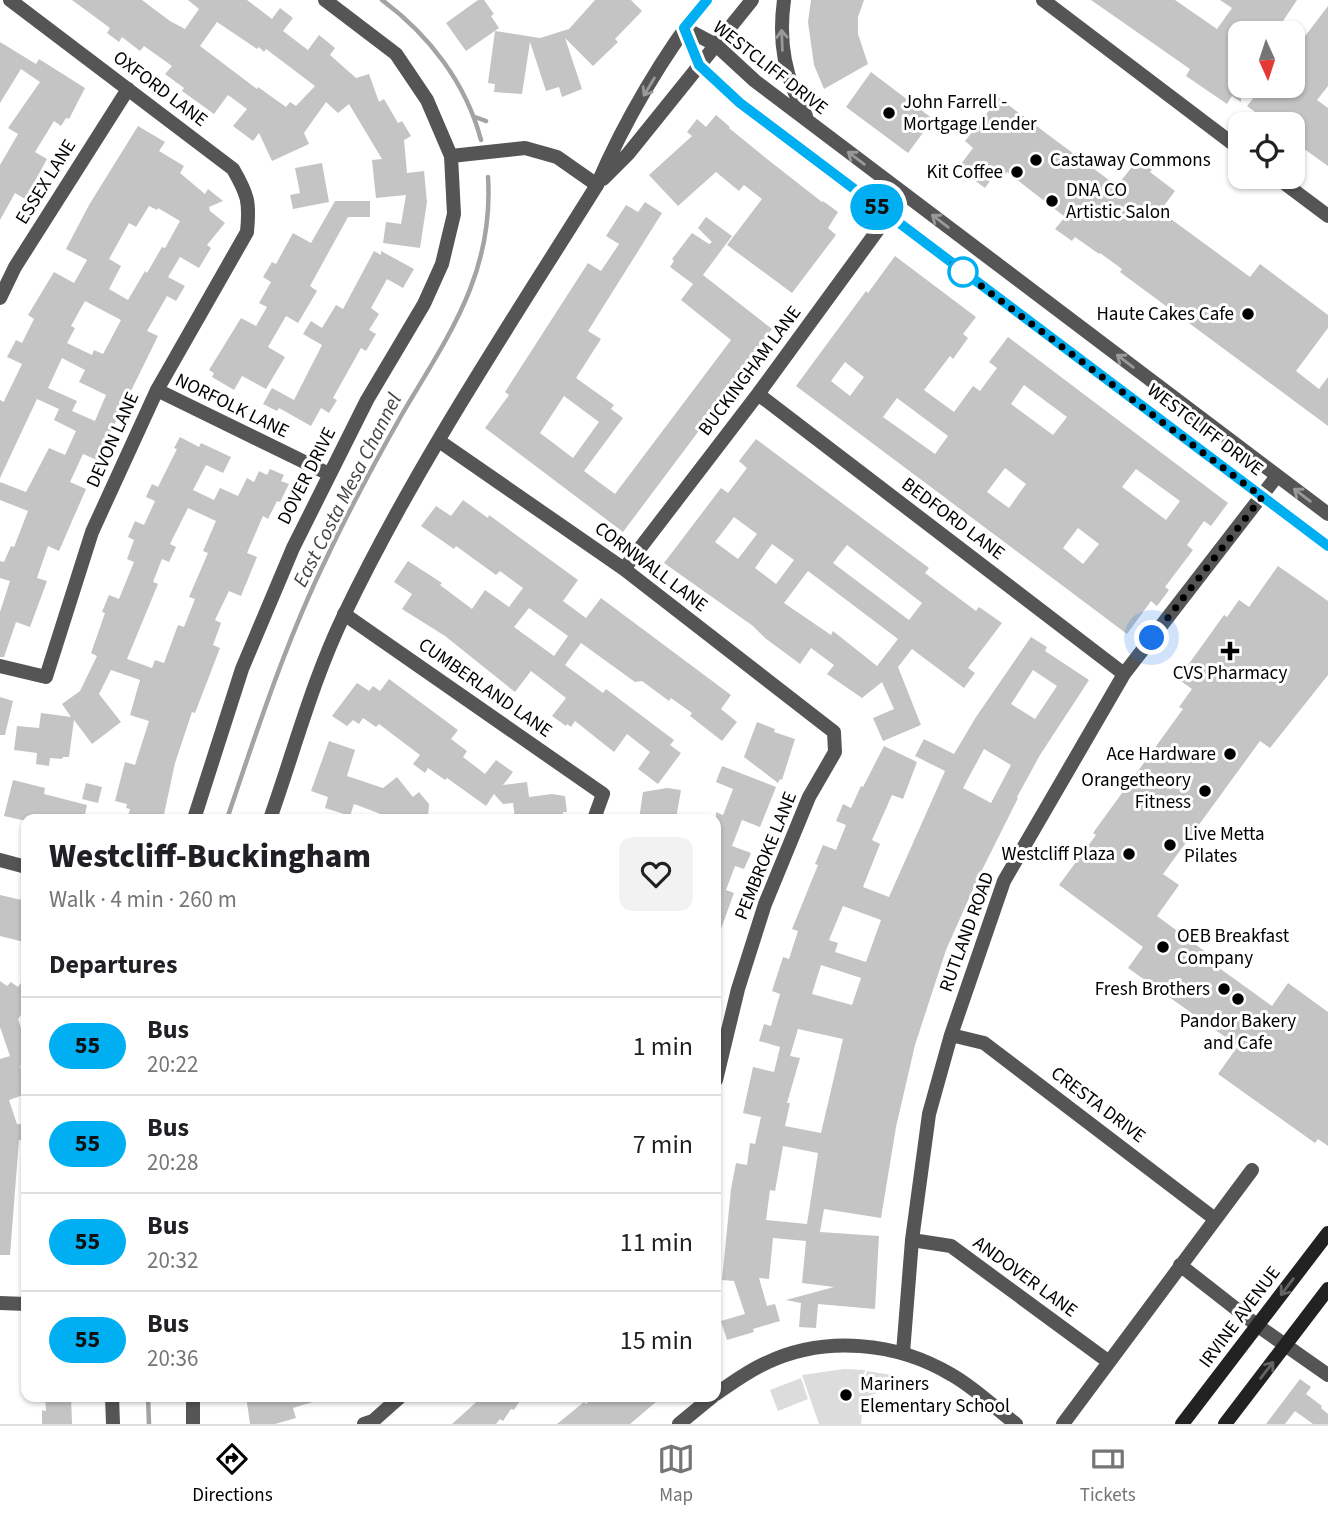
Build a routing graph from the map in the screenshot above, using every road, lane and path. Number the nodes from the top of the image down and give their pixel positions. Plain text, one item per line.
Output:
1 (10, 0) edge
2 (325, 0) edge
3 (707, 0) edge
4 (752, 0) edge
5 (784, 0) edge
6 (1043, 0) edge
7 (684, 28) junction
8 (716, 45) junction
9 (699, 65) junction
10 (128, 89) junction
11 (810, 123) junction
12 (1228, 140) edge
13 (451, 156) junction
14 (597, 185) junction
15 (1292, 189) edge
16 (903, 193) junction
17 (888, 216) junction
18 (1328, 216) edge
19 (247, 232) joint
20 (0, 298) edge
21 (157, 390) junction
22 (758, 394) junction
23 (439, 441) junction
24 (329, 474) junction
25 (1277, 476) junction
26 (1262, 497) junction
27 (1328, 514) edge
28 (1328, 546) edge
29 (624, 569) junction
30 (344, 614) junction
31 (0, 666) edge
32 (1124, 674) junction
33 (834, 732) joint
34 (196, 814) edge
35 (272, 814) edge
36 (596, 814) edge
37 (0, 860) edge
38 (21, 866) edge
39 (951, 1035) junction
40 (721, 1058) edge
41 (1252, 1170) dead end
42 (1215, 1219) junction
43 (1328, 1233) edge
44 (912, 1240) junction
45 (1180, 1265) junction
46 (1328, 1289) edge
47 (0, 1303) edge
48 (21, 1304) edge
49 (1258, 1326) junction
50 (1286, 1345) junction
51 (903, 1353) junction
52 (1109, 1362) junction
53 (1328, 1375) edge
54 (721, 1391) edge
55 (112, 1402) edge
56 (193, 1402) edge
57 (394, 1402) edge
58 (707, 1402) edge
59 (113, 1424) edge
60 (193, 1424) edge
61 (364, 1424) edge
62 (680, 1424) edge
63 (1016, 1424) edge
64 (1063, 1424) edge
65 (1182, 1424) edge
66 (1225, 1424) edge

1 - 10 street, OXFORD LANE
2 - 13 street
3 - 7 street
4 - 8 street
11 -> 5 street
6 - 12 street
7 - 8 street, WESTCLIFF DRIVE
7 - 9 street, WESTCLIFF DRIVE
7 -> 14 street
8 - 9 street
8 - 11 street, WESTCLIFF DRIVE
9 - 14 street
9 - 17 street, WESTCLIFF DRIVE
10 - 19 street, OXFORD LANE
10 - 20 street, ESSEX LANE
16 -> 11 street, WESTCLIFF DRIVE
13 - 14 street
13 - 24 street, DOVER DRIVE
14 - 23 street
15 - 18 street
16 - 17 street, BUCKINGHAM LANE
25 -> 16 street, WESTCLIFF DRIVE
17 - 22 street, BUCKINGHAM LANE
17 - 26 street, WESTCLIFF DRIVE
19 - 21 street, DEVON LANE
21 - 24 street, NORFOLK LANE
21 - 31 street, DEVON LANE
22 - 29 street, BUCKINGHAM LANE
22 - 32 street, BEDFORD LANE
23 - 29 street, CORNWALL LANE
23 - 30 street
24 - 34 street, DOVER DRIVE
25 - 26 street, RUTLAND ROAD
27 -> 25 street, WESTCLIFF DRIVE
26 - 28 street, WESTCLIFF DRIVE
26 - 32 street, RUTLAND ROAD
29 - 33 street, CORNWALL LANE
30 - 35 street
30 - 36 street, CUMBERLAND LANE
32 - 39 street, RUTLAND ROAD
33 - 40 street, PEMBROKE LANE
37 - 38 street
39 - 42 street, CRESTA DRIVE
39 - 44 street, RUTLAND ROAD
41 - 42 street
42 - 45 street
43 -> 49 main road, IRVINE AVENUE
44 - 51 street, RUTLAND ROAD
44 - 52 street, ANDOVER LANE
45 - 49 street
45 - 52 street
46 - 50 main road
47 - 48 street
49 - 50 street
49 - 65 main road, IRVINE AVENUE
50 - 53 street
66 -> 50 main road
51 - 54 street
51 - 63 street
52 - 64 street
55 - 59 street
56 - 60 street
57 - 61 street
58 - 62 street

